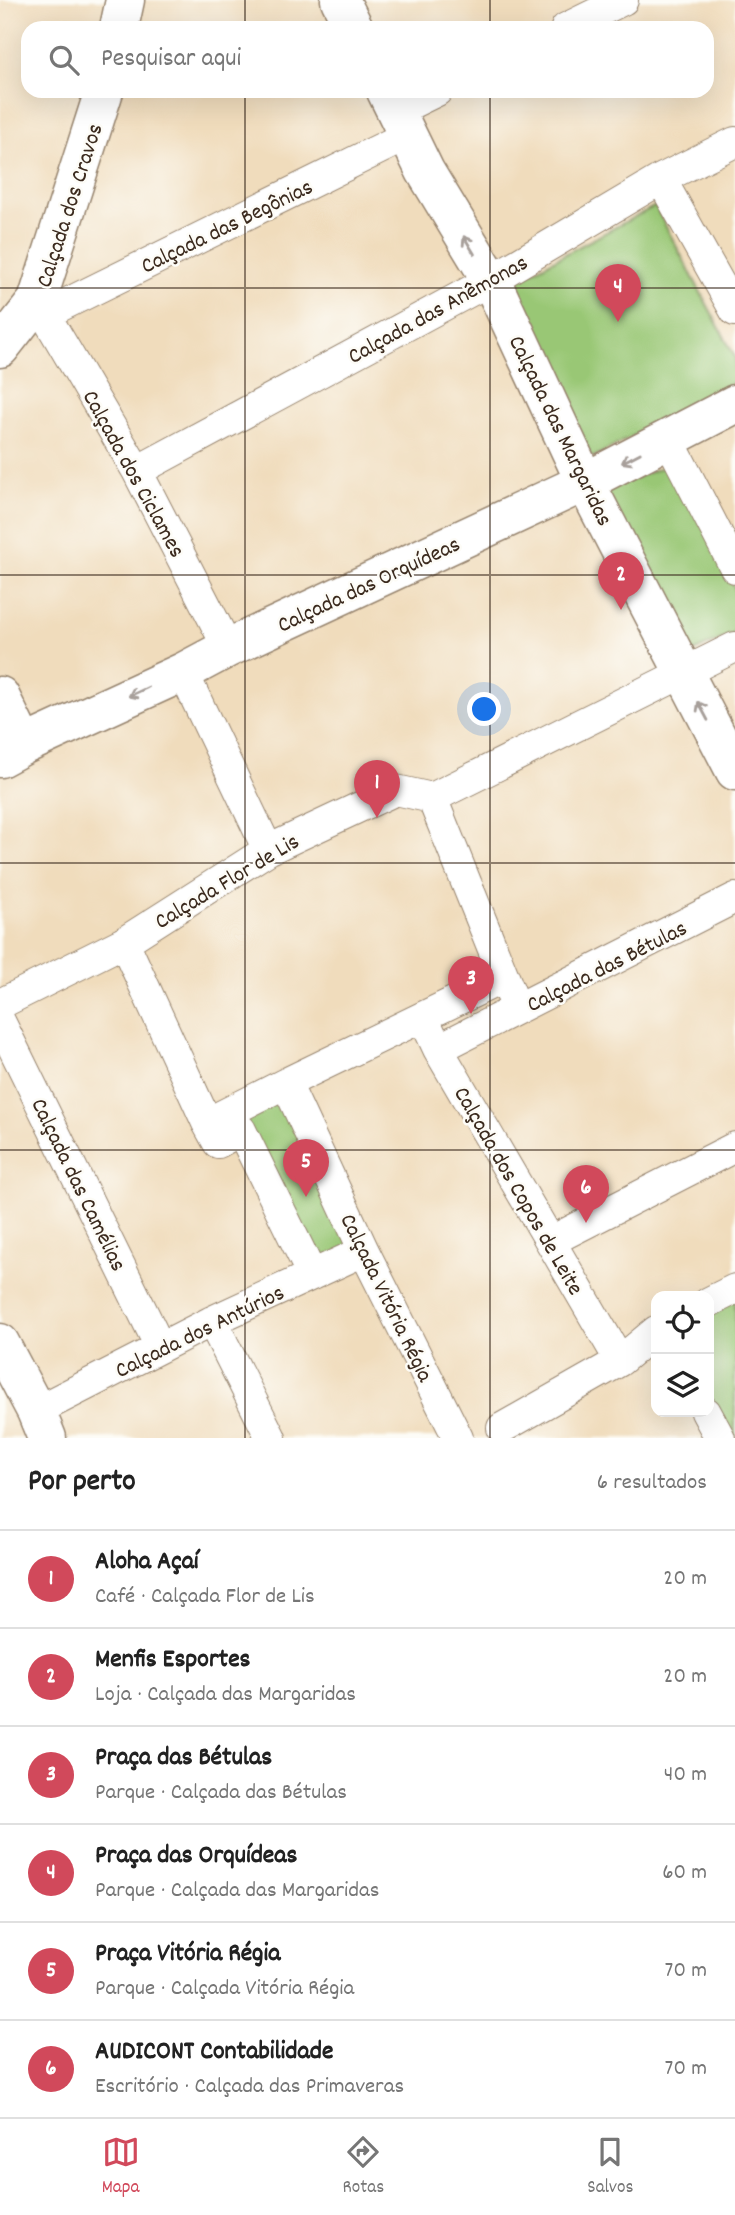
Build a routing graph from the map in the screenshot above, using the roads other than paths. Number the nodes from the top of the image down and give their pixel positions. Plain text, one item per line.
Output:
1 (125, 0) edge
2 (340, 0) edge
3 (613, 2) edge
4 (120, 21) edge
5 (350, 21) edge
6 (579, 21) edge
7 (102, 98) edge
8 (425, 98) edge
9 (396, 113) edge
10 (735, 142) edge
11 (661, 179) junction
12 (491, 280) junction
13 (41, 307) junction
14 (735, 311) edge
15 (0, 348) edge
16 (735, 404) edge
17 (668, 438) junction
18 (137, 471) junction
19 (586, 482) junction
20 (735, 568) edge
21 (735, 647) edge
22 (228, 648) junction
23 (183, 671) junction
24 (683, 672) junction
25 (0, 696) edge
26 (12, 751) edge
27 (735, 771) edge
28 (432, 798) junction
29 (268, 850) junction
30 (735, 898) edge
31 (124, 942) junction
32 (503, 978) junction
33 (0, 1004) edge
34 (518, 1010) junction
35 (423, 1017) junction
36 (2, 1033) edge
37 (439, 1049) junction
38 (286, 1083) junction
39 (207, 1123) junction
40 (735, 1147) edge
41 (551, 1241) junction
42 (363, 1251) junction
43 (312, 1275) junction
44 (735, 1289) edge
45 (714, 1300) edge
46 (212, 1321) junction
47 (651, 1335) edge
48 (0, 1343) edge
49 (160, 1347) junction
50 (620, 1361) junction
51 (709, 1417) edge
52 (41, 1424) edge
53 (497, 1435) edge
54 (271, 1438) edge
55 (458, 1438) edge
56 (720, 1438) edge

1 - 4 street
2 - 5 street
3 - 6 street
7 - 13 street, Calçada dos Cravos
8 - 9 street, Calçada das Begônias
12 -> 9 street, Calçada das Margaridas
9 - 13 street, Calçada das Begônias
10 - 11 street, Calçada das Anêmonas
11 - 12 street, Calçada das Anêmonas
11 - 14 street
12 - 18 street, Calçada das Anêmonas
12 - 19 street, Calçada das Margaridas
13 - 15 street, Calçada dos Cravos
13 - 18 street, Calçada dos Ciclames
16 - 17 street, Calçada das Orquídeas
17 -> 19 street, Calçada das Orquídeas
17 - 20 street
18 - 22 street, Calçada dos Ciclames
19 - 22 street, Calçada das Orquídeas
19 - 24 street, Calçada das Margaridas
21 - 24 street
22 - 23 street, Calçada das Orquídeas
23 -> 26 street, Calçada das Orquídeas
23 - 29 street
27 -> 24 street, Calçada das Margaridas
24 - 28 street
25 - 26 street
28 - 29 street, Calçada Flor de Lis
28 - 32 street
29 - 31 street, Calçada Flor de Lis
30 - 34 street, Calçada das Bétulas
31 - 33 street, Calçada Flor de Lis
31 - 39 street
32 - 34 street
32 - 35 street, Calçada das Bétulas
34 - 37 street, Calçada das Bétulas
35 - 37 street, Calçada dos Copos de Leite
35 - 38 street, Calçada das Bétulas
36 - 49 street, Calçada das Camélias
37 - 41 street, Calçada dos Copos de Leite
38 - 39 street
38 - 42 street, Calçada Vitória Régia
39 - 43 street
40 - 41 street
41 - 50 street, Calçada dos Copos de Leite
42 - 43 street, Calçada dos Antúrios
42 - 55 street, Calçada Vitória Régia
43 - 46 street, Calçada dos Antúrios
44 - 45 street
46 - 49 street, Calçada dos Antúrios
46 - 54 street
47 - 50 street
48 - 52 street
49 - 52 street, Calçada dos Antúrios
50 - 53 street
51 - 56 street

